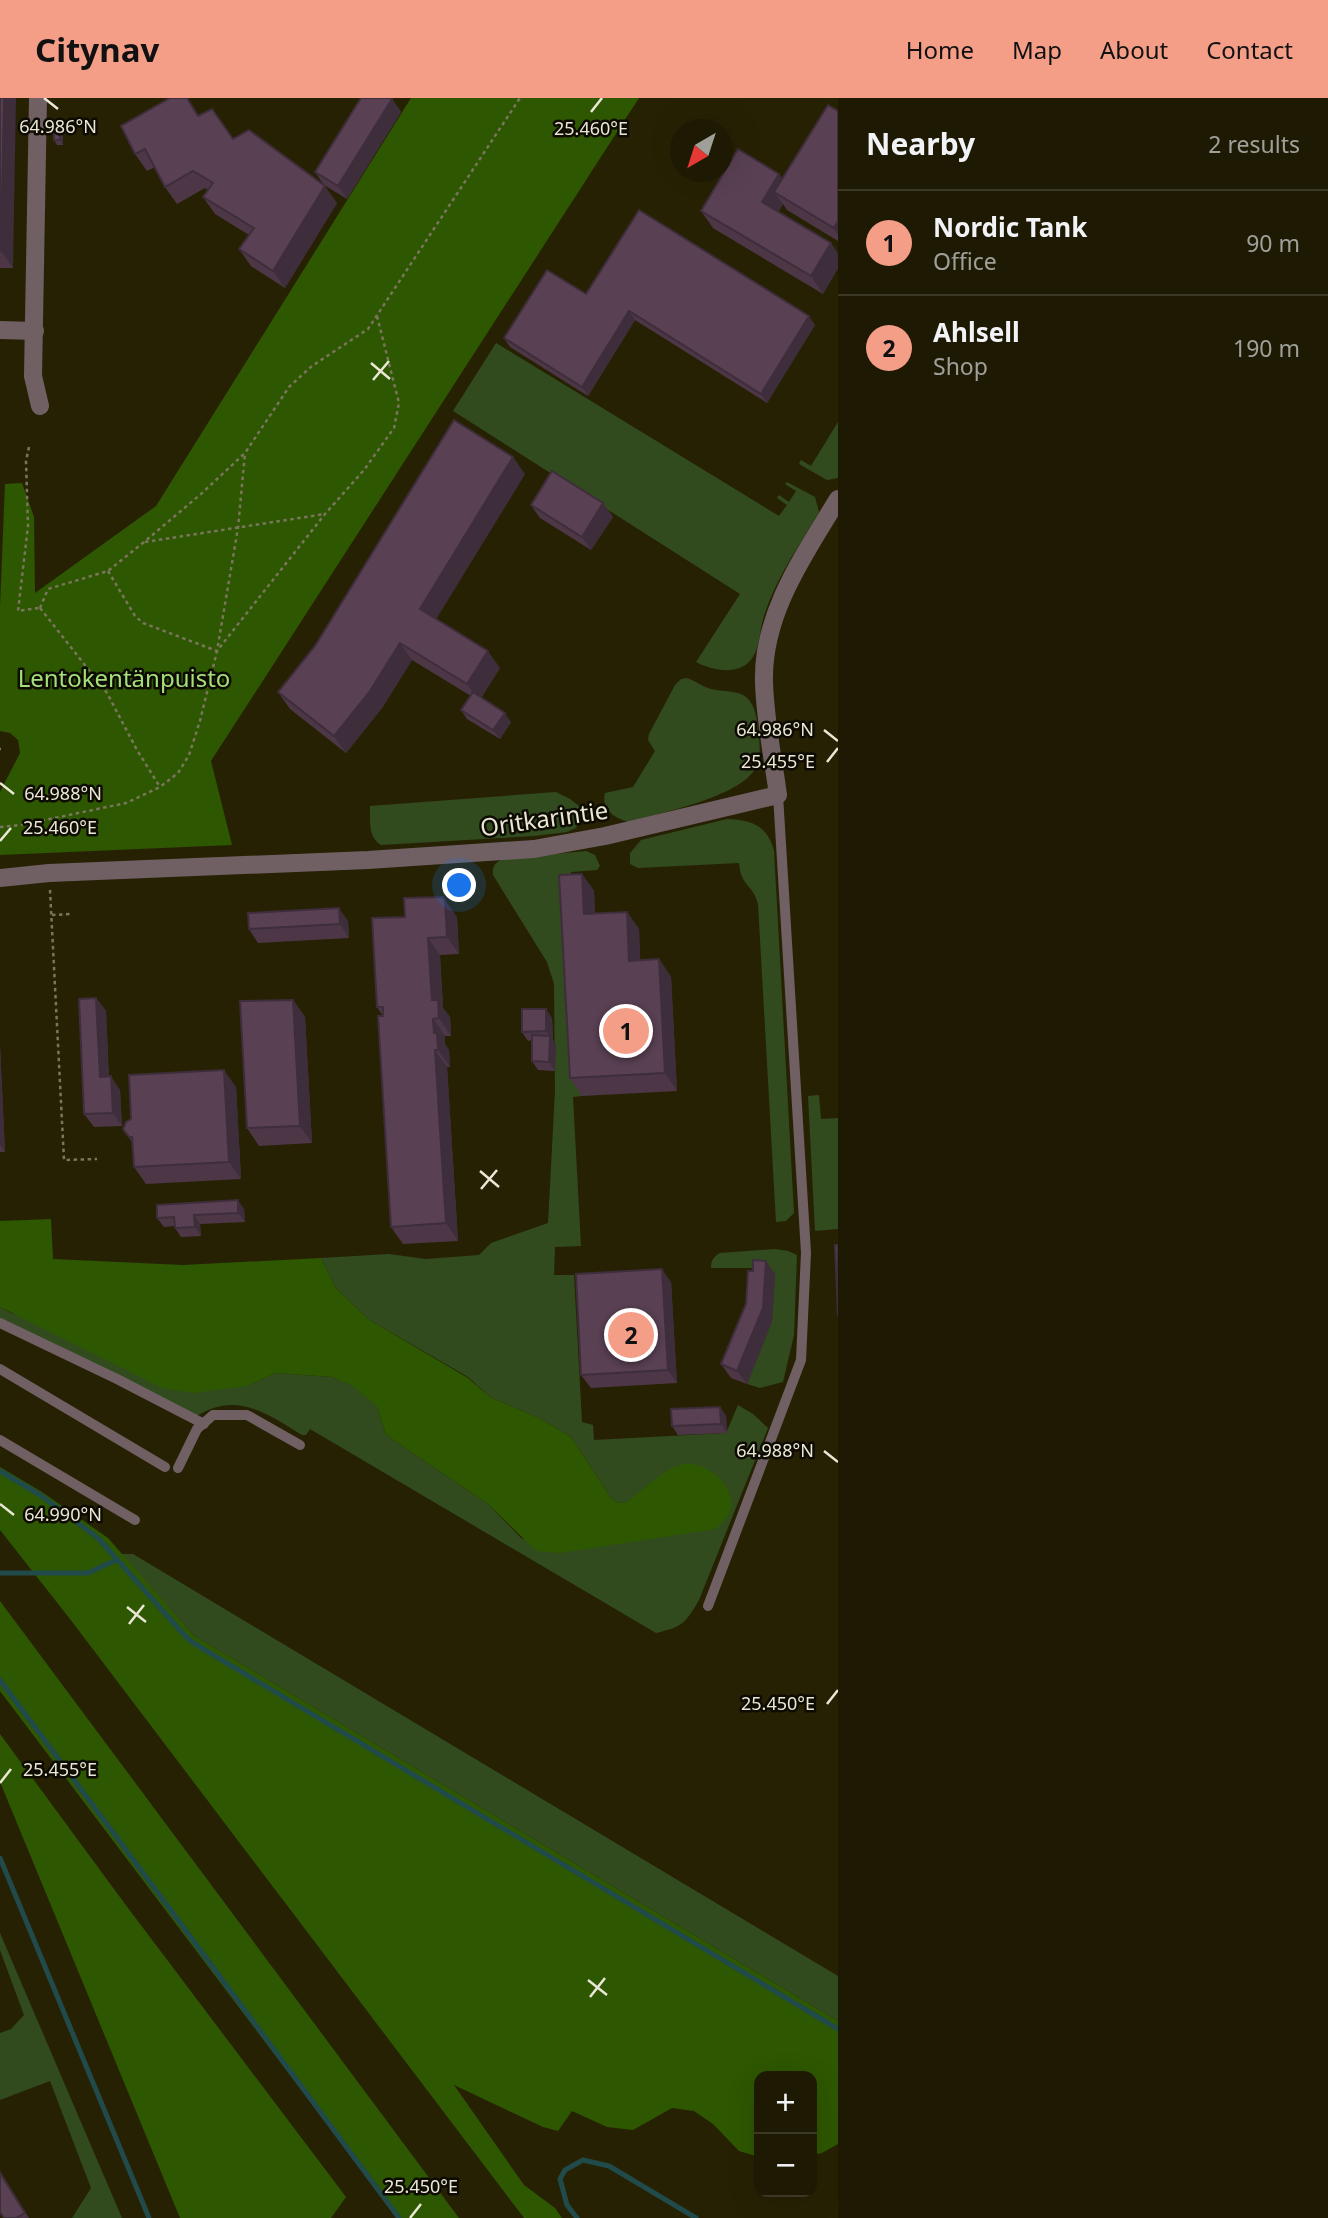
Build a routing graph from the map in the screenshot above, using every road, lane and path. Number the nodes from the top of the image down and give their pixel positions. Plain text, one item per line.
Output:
1 (38, 98) edge
2 (520, 98) edge
3 (377, 316) junction
4 (0, 330) edge
5 (35, 331) junction
6 (40, 406) dead end
7 (29, 447) dead end
8 (245, 453) junction
9 (838, 499) edge
10 (325, 514) junction
11 (238, 528) junction
12 (144, 542) junction
13 (108, 571) junction
14 (40, 608) junction
15 (218, 651) junction
16 (160, 787) junction
17 (778, 795) junction
18 (0, 827) edge
19 (49, 873) junction
20 (0, 878) edge
21 (71, 914) dead end
22 (52, 915) junction
23 (97, 1159) dead end
24 (0, 1323) edge
25 (0, 1368) edge
26 (204, 1424) junction
27 (0, 1440) edge
28 (300, 1445) dead end
29 (165, 1467) dead end
30 (178, 1468) dead end
31 (135, 1520) dead end
32 (708, 1606) dead end

1 - 5 street
2 - 3 path
3 - 8 path
3 - 10 path
4 - 5 street
5 - 6 street
7 - 14 path
8 - 11 path
8 - 12 path
9 - 17 street
10 - 11 path
10 - 15 path
11 - 12 path
11 - 15 path
12 - 13 path
13 - 14 path
13 - 15 path
14 - 16 path
15 - 16 path
16 - 18 path
17 - 19 street, Oritkarintie
17 - 32 lane
19 - 20 street, Oritkarintie
19 - 22 path
21 - 22 path
22 - 23 path
24 - 26 lane
25 - 29 lane
26 - 28 lane
26 - 30 lane
27 - 31 lane

